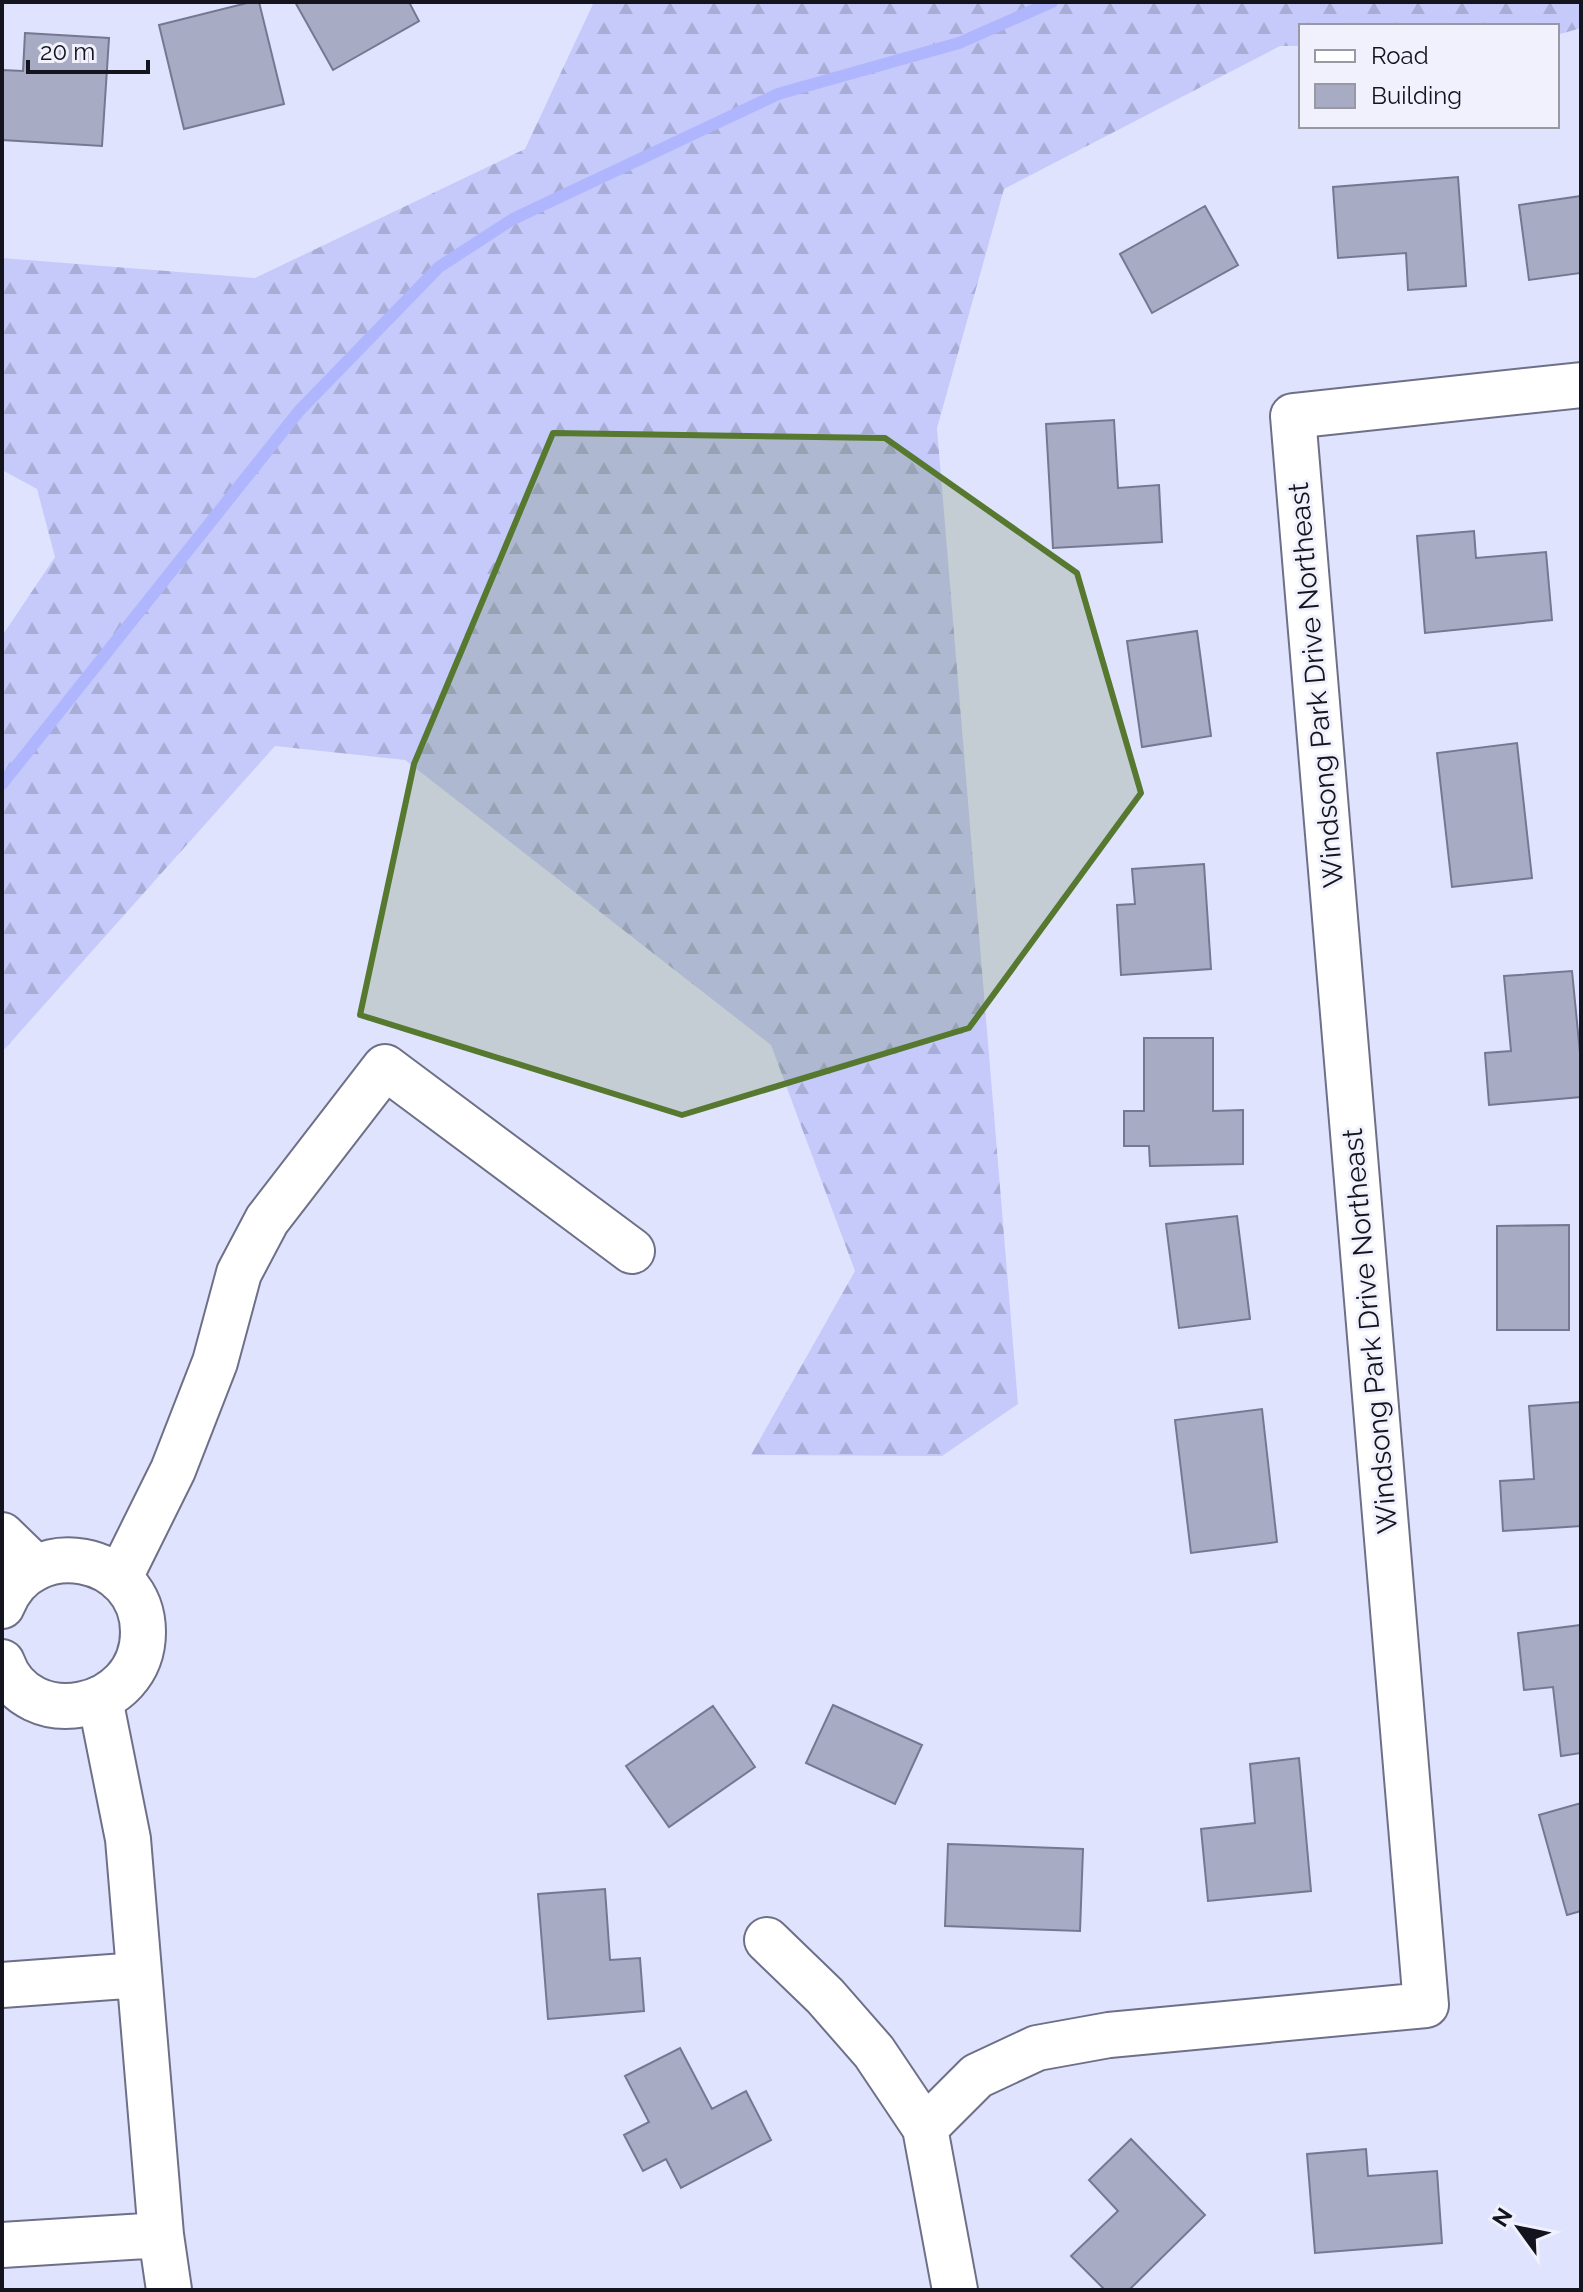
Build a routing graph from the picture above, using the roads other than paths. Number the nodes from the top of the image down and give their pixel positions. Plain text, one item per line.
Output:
1 (1581, 385) edge
2 (632, 1251) dead end
3 (2, 1535) edge
4 (36, 1568) junction
5 (119, 1579) junction
6 (2, 1606) edge
7 (4, 1672) edge
8 (100, 1699) junction
9 (767, 1940) dead end
10 (139, 1975) junction
11 (2, 1985) edge
12 (925, 2128) junction
13 (161, 2235) junction
14 (2, 2245) edge
15 (169, 2290) edge
16 (955, 2290) edge

1 - 12 street, Windsong Park Drive Northeast
2 - 5 street
3 - 4 street
4 - 5 street
4 - 6 street
5 - 8 street
7 - 8 street
8 - 10 street
9 - 12 street
10 - 11 street
10 - 13 street
12 - 16 street
13 - 14 street
13 - 15 street

